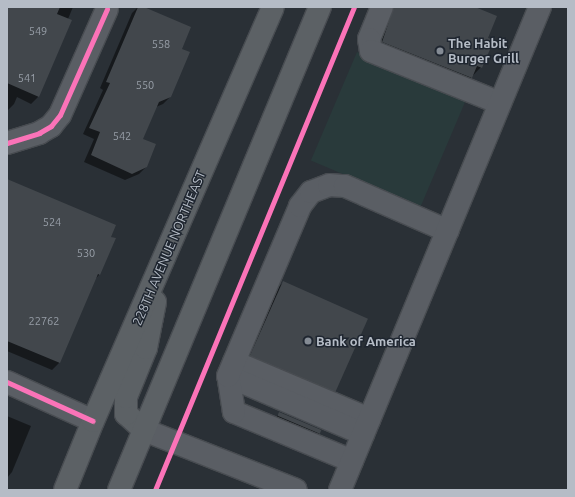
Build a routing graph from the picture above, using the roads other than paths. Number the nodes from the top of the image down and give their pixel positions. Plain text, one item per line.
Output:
1 (273, 7) edge
2 (320, 7) edge
3 (382, 7) edge
4 (540, 7) edge
5 (107, 9) dead end
6 (500, 103) junction
7 (7, 143) edge
8 (448, 231) junction
9 (159, 271) junction
10 (230, 377) junction
11 (7, 382) edge
12 (93, 421) junction
13 (144, 430) junction
14 (361, 440) junction
15 (65, 490) edge
16 (119, 490) edge
17 (296, 490) edge
18 (340, 490) edge

1 - 9 main road, 228TH AVENUE NORTHEAST
2 - 13 main road
3 - 6 street
4 - 6 street
5 - 7 street
6 - 8 street
8 - 10 street
8 - 14 street
9 - 12 main road, 228TH AVENUE NORTHEAST
9 - 13 main road
10 - 14 street
10 - 14 street
11 - 12 street
12 - 15 main road, 228TH AVENUE NORTHEAST
13 - 16 main road
13 - 17 street
14 - 18 street

